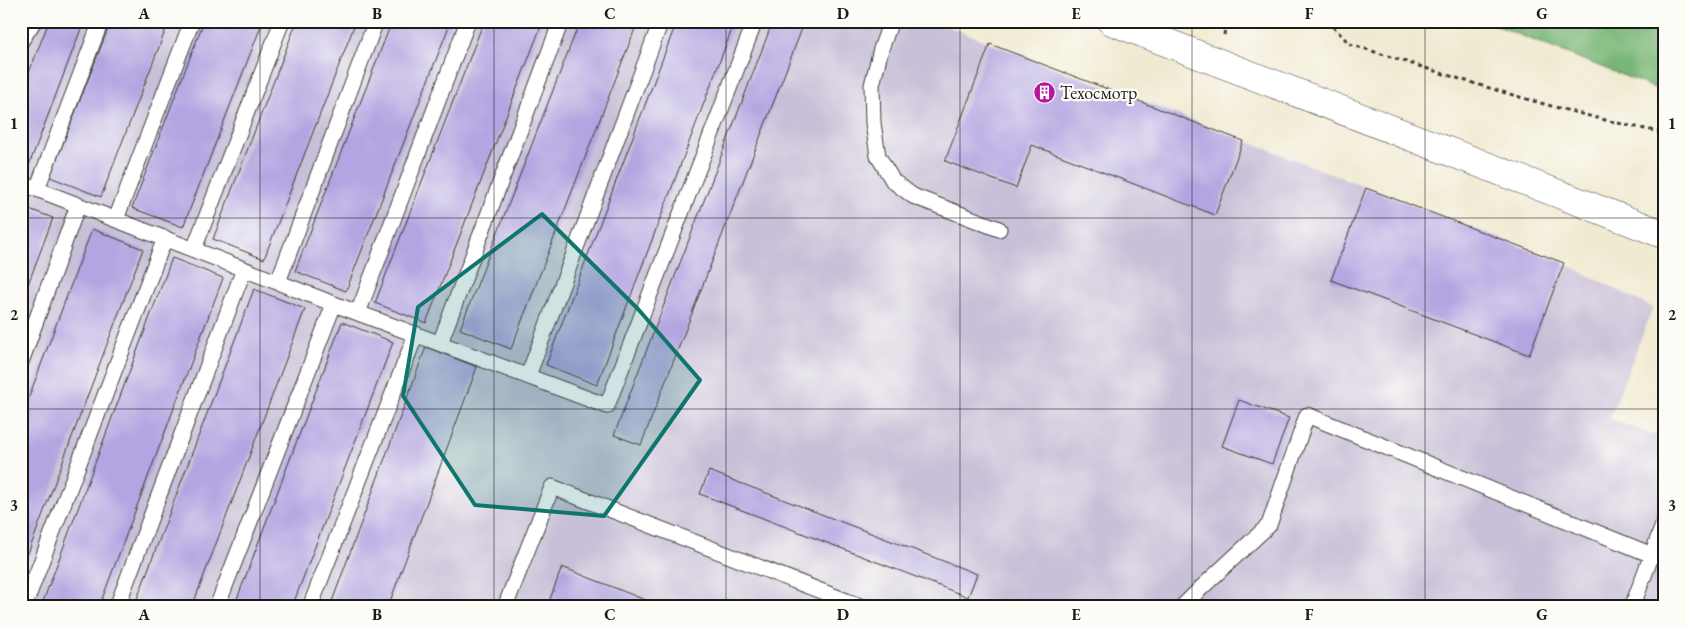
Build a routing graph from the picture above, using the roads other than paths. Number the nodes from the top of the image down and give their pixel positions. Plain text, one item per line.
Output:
1 (34, 21) edge
2 (101, 21) edge
3 (192, 21) edge
4 (282, 21) edge
5 (376, 21) edge
6 (468, 21) edge
7 (561, 21) edge
8 (661, 21) edge
9 (755, 21) edge
10 (891, 21) edge
11 (1112, 21) edge
12 (21, 41) edge
13 (21, 183) edge
14 (37, 189) junction
15 (78, 204) junction
16 (116, 219) junction
17 (999, 229) dead end
18 (1665, 235) edge
19 (164, 238) junction
20 (194, 250) junction
21 (244, 268) junction
22 (278, 282) junction
23 (334, 304) junction
24 (358, 312) junction
25 (416, 334) junction
26 (440, 343) junction
27 (21, 362) edge
28 (528, 376) junction
29 (1665, 520) edge
30 (1652, 555) junction
31 (24, 607) edge
32 (117, 607) edge
33 (217, 607) edge
34 (310, 607) edge
35 (505, 607) edge
36 (862, 607) edge
37 (1182, 607) edge
38 (1632, 607) edge

1 - 12 lane
2 - 14 lane
3 - 16 lane
4 - 20 lane
5 - 22 lane
6 - 24 lane
7 - 26 lane
8 - 28 lane
9 - 28 lane
10 - 17 lane
11 - 18 street
13 - 14 lane
14 - 15 lane
15 - 16 lane
15 - 27 lane
16 - 19 lane
19 - 20 lane
19 - 31 lane
20 - 21 lane
21 - 22 lane
21 - 32 lane
22 - 23 lane
23 - 24 lane
23 - 33 lane
24 - 25 lane
25 - 26 lane
25 - 34 lane
26 - 28 lane
29 - 30 lane
30 - 37 lane
30 - 38 lane
35 - 36 lane

